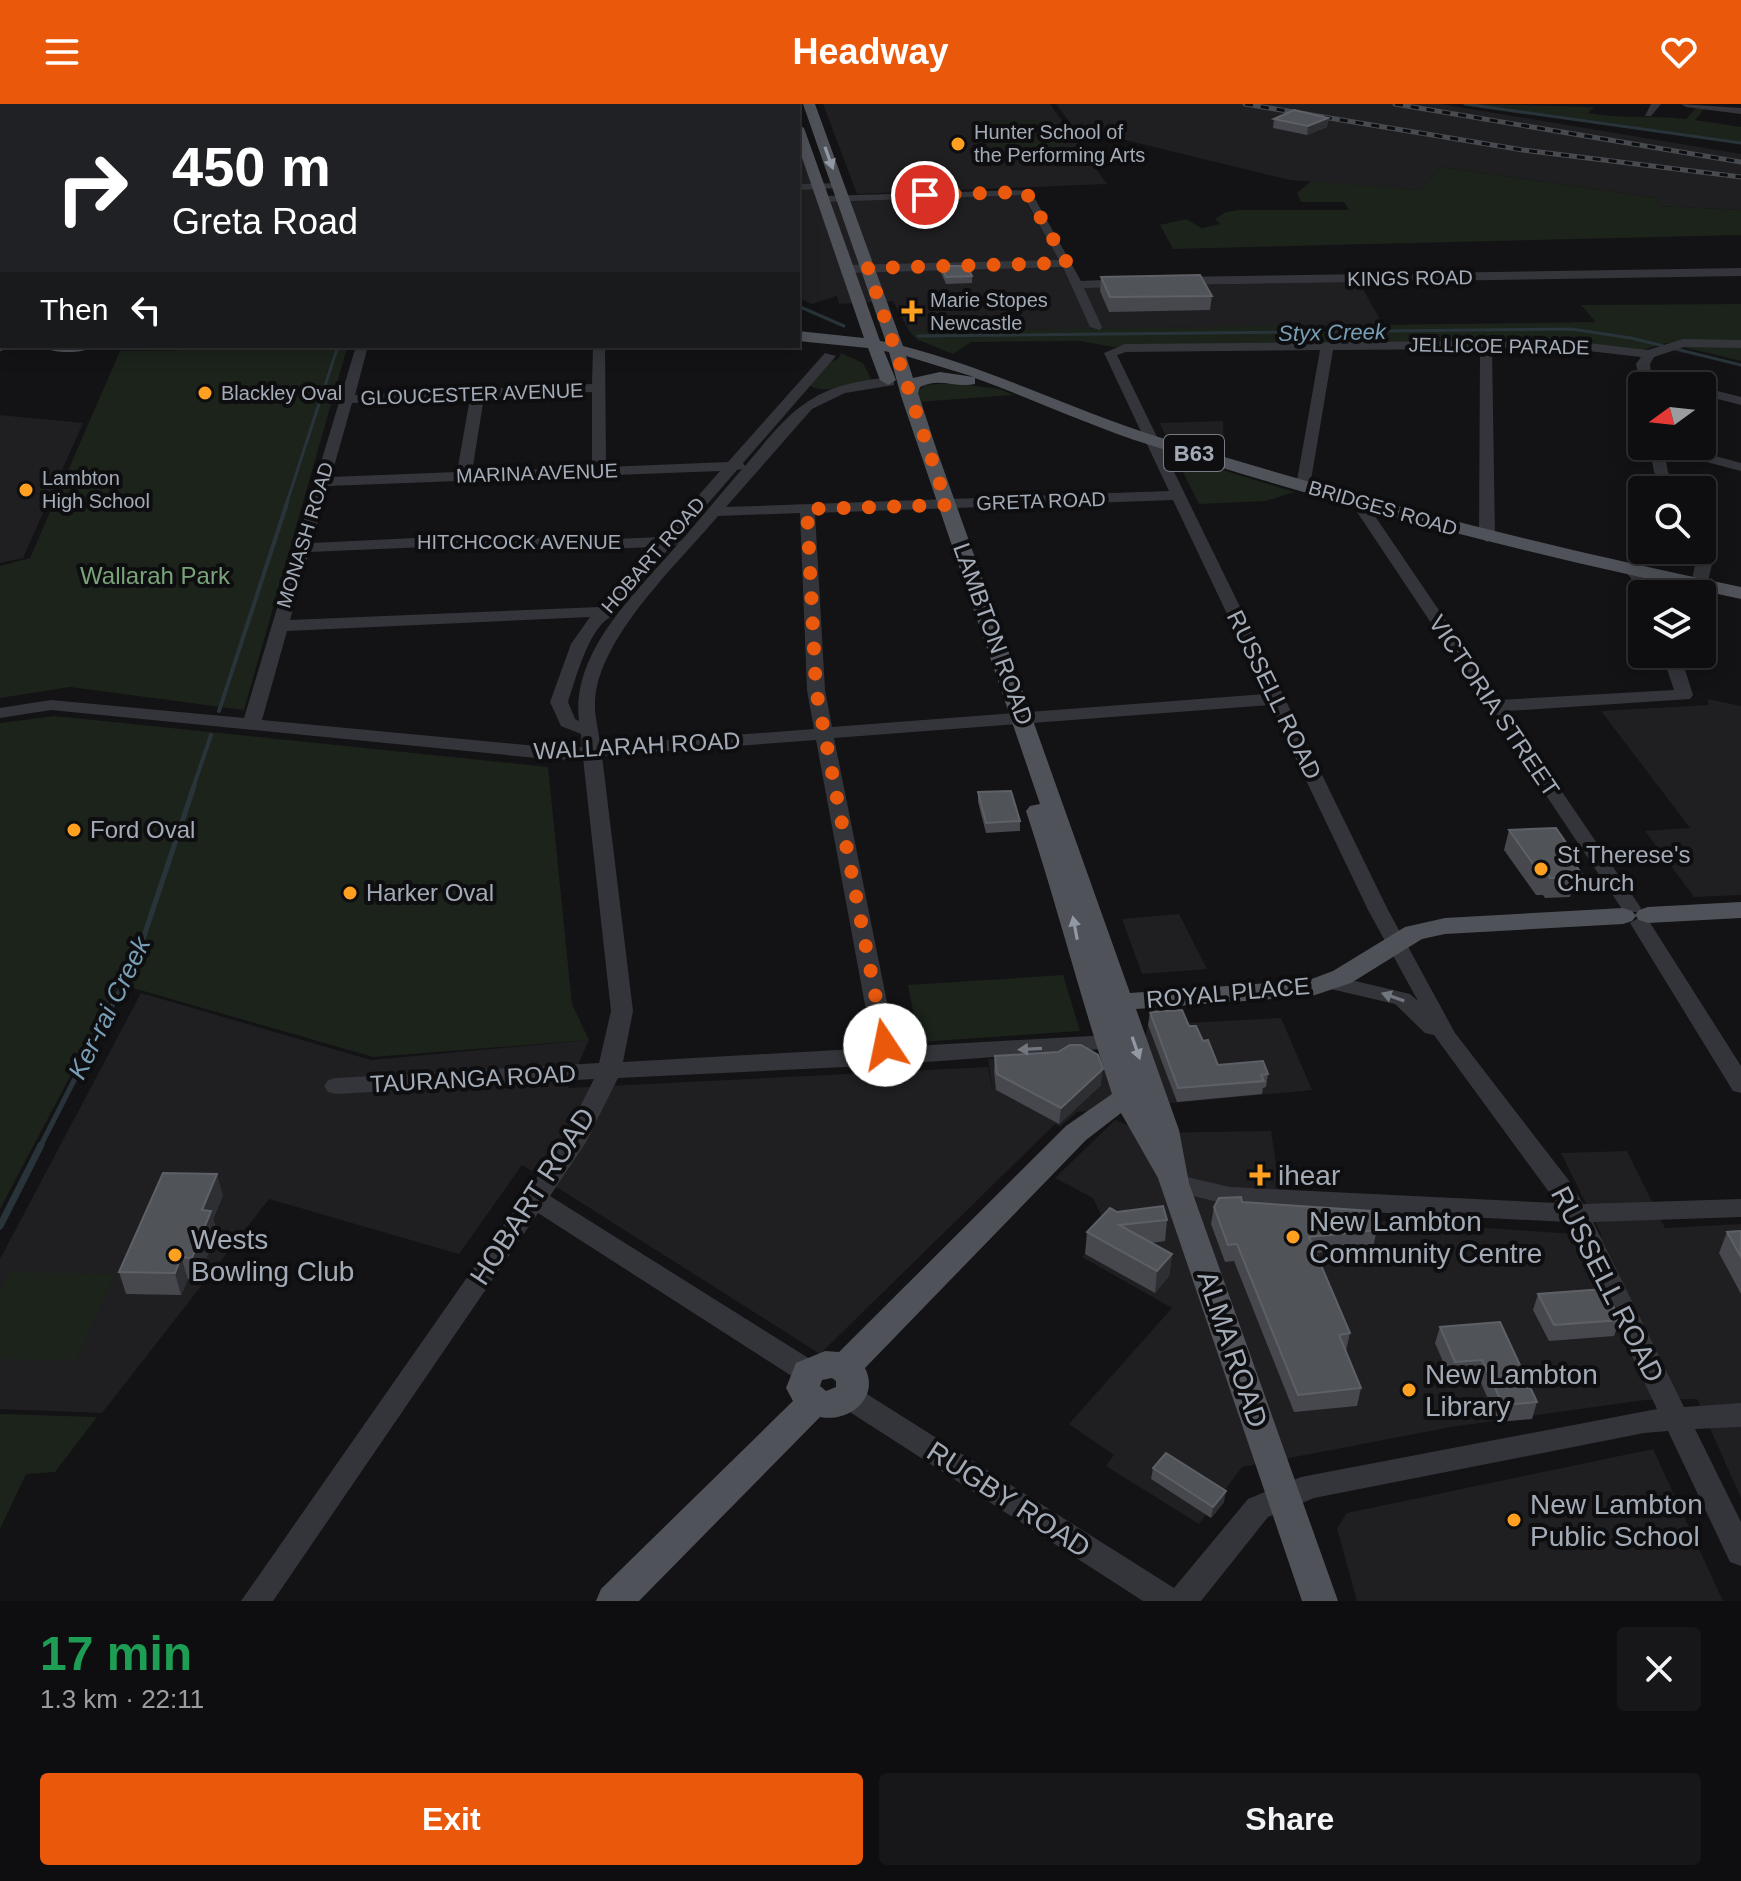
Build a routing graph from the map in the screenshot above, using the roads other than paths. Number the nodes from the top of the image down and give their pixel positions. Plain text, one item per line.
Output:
1 (809, 104) edge
2 (1656, 104) edge
3 (1686, 104) edge
4 (1741, 111) edge
5 (1648, 114) dead end
6 (800, 134) edge
7 (800, 187) edge
8 (820, 192) junction
9 (840, 192) junction
10 (1067, 263) junction
11 (868, 268) junction
12 (846, 269) junction
13 (1741, 272) edge
14 (1160, 282) edge
15 (1133, 283) edge
16 (1078, 285) junction
17 (864, 317) junction
18 (888, 323) junction
19 (1096, 327) dead end
20 (800, 335) edge
21 (800, 335) edge
22 (800, 344) edge
23 (1486, 344) junction
24 (1741, 344) edge
25 (1327, 346) junction
26 (361, 348) edge
27 (599, 348) edge
28 (826, 350) junction
29 (887, 351) junction
30 (1654, 352) junction
31 (1110, 353) joint
32 (931, 358) junction
33 (1644, 372) edge
34 (889, 382) junction
35 (981, 382) junction
36 (598, 388) junction
37 (799, 388) junction
38 (478, 393) junction
39 (1716, 395) edge
40 (824, 396) junction
41 (909, 396) junction
42 (1032, 396) junction
43 (347, 399) junction
44 (1741, 401) edge
45 (1151, 440) junction
46 (1715, 460) edge
47 (731, 465) junction
48 (1741, 467) edge
49 (754, 468) junction
50 (599, 470) junction
51 (464, 476) junction
52 (321, 482) junction
53 (1303, 486) junction
54 (1177, 495) junction
55 (1359, 503) junction
56 (940, 505) junction
57 (807, 509) junction
58 (714, 512) junction
59 (1487, 537) junction
60 (665, 540) junction
61 (689, 544) junction
62 (302, 548) junction
63 (1647, 580) edge
64 (1716, 588) edge
65 (1741, 593) edge
66 (606, 611) junction
67 (628, 613) junction
68 (278, 626) junction
69 (1675, 668) edge
70 (1275, 699) junction
71 (1493, 706) junction
72 (0, 713) edge
73 (1015, 719) junction
74 (251, 725) junction
75 (824, 734) junction
76 (589, 742) junction
77 (1741, 910) edge
78 (1636, 916) junction
79 (1398, 943) junction
80 (1330, 982) junction
81 (1108, 1002) junction
82 (1444, 1034) junction
83 (1108, 1043) junction
84 (886, 1057) junction
85 (609, 1072) junction
86 (1741, 1085) edge
87 (336, 1086) dead end
88 (1140, 1096) junction
89 (1179, 1196) junction
90 (535, 1199) junction
91 (1741, 1208) edge
92 (1576, 1213) junction
93 (847, 1382) junction
94 (811, 1387) junction
95 (1741, 1415) edge
96 (1677, 1419) junction
97 (1284, 1497) junction
98 (1741, 1553) edge
99 (256, 1601) edge
100 (614, 1601) edge
101 (1169, 1601) edge
102 (1182, 1601) edge
103 (1320, 1601) edge

1 -> 9 main road, LAMBTON ROAD
2 - 5 street
3 - 4 street
6 - 8 main road, LAMBTON ROAD
7 - 8 street
8 - 9 street
8 - 12 main road, LAMBTON ROAD
9 - 10 street
9 - 11 main road, LAMBTON ROAD
10 - 11 street
10 - 16 street
11 - 12 street
11 - 18 main road, LAMBTON ROAD
12 - 17 main road, LAMBTON ROAD
13 - 14 street, KINGS ROAD
15 - 16 street
16 - 19 street
17 - 20 main road
17 - 29 main road, LAMBTON ROAD
18 - 29 main road, LAMBTON ROAD
18 - 32 main road
21 - 29 main road, B63
22 - 28 main road, B63
23 - 25 street, JELLICOE PARADE
23 - 30 street, JELLICOE PARADE
23 - 59 street
24 - 30 street
25 - 31 street, JELLICOE PARADE
25 - 53 street
26 - 43 street, MONASH ROAD
27 - 36 street
28 - 29 main road, B63
28 - 34 main road
28 - 37 street, HOBART ROAD
29 - 32 main road, BRIDGES ROAD / B63
29 - 34 main road, LAMBTON ROAD
29 - 35 main road, BRIDGES ROAD / B63
29 - 41 main road, LAMBTON ROAD
30 - 33 street
31 - 45 street, RUSSELL ROAD
32 - 42 main road, BRIDGES ROAD / B63
34 - 40 street, HOBART ROAD
34 - 56 main road, LAMBTON ROAD
35 - 41 main road
35 - 42 main road, BRIDGES ROAD / B63
36 - 38 street, GLOUCESTER AVENUE
36 - 50 street
37 - 40 street
37 - 47 street, HOBART ROAD
38 - 43 street, GLOUCESTER AVENUE
38 - 51 street
39 - 44 street
40 - 49 street, HOBART ROAD
41 - 56 main road, LAMBTON ROAD
42 - 45 main road, BRIDGES ROAD / B63
43 - 52 street, MONASH ROAD
45 - 53 main road, BRIDGES ROAD / B63
45 - 54 street, RUSSELL ROAD
46 - 48 street
47 - 49 street, MARINA AVENUE
47 - 50 street, MARINA AVENUE
47 - 60 street, HOBART ROAD
49 - 58 street, HOBART ROAD
50 - 51 street, MARINA AVENUE
51 - 52 street, MARINA AVENUE
52 - 62 street, MONASH ROAD
53 - 55 main road, BRIDGES ROAD / B63
54 - 56 street, GRETA ROAD
54 - 70 street, RUSSELL ROAD
55 - 59 main road, BRIDGES ROAD / B63
55 - 71 street, VICTORIA STREET
56 - 57 street, GRETA ROAD
56 - 73 main road, LAMBTON ROAD
57 - 58 street, GRETA ROAD
57 - 75 street
58 - 61 street, HOBART ROAD
59 - 63 main road, BRIDGES ROAD / B63
60 - 61 street, HITCHCOCK AVENUE
60 - 62 street, HITCHCOCK AVENUE
60 - 66 street, HOBART ROAD
61 - 67 street, HOBART ROAD
62 - 68 street, MONASH ROAD
64 - 65 main road, BRIDGES ROAD / B63
66 - 67 street
66 - 68 street
66 - 76 street, HOBART ROAD
67 - 76 street, HOBART ROAD
68 - 74 street, MONASH ROAD
69 - 71 street
70 - 73 street, WALLARAH ROAD
70 - 79 street, RUSSELL ROAD
71 - 78 street, VICTORIA STREET
72 - 74 street, WALLARAH ROAD
73 - 75 street, WALLARAH ROAD
73 - 81 main road, LAMBTON ROAD
74 - 76 street, WALLARAH ROAD
75 - 76 street, WALLARAH ROAD
75 - 84 street
76 - 85 street, HOBART ROAD
77 - 78 main road, ROYAL PLACE
78 - 79 main road, ROYAL PLACE
78 - 86 street, VICTORIA STREET
79 - 80 main road, ROYAL PLACE
79 - 82 street, RUSSELL ROAD
80 - 81 main road, ROYAL PLACE
82 -> 80 street, RUSSELL ROAD
81 - 83 main road, LAMBTON ROAD
81 -> 88 main road, LAMBTON ROAD
82 - 92 street, RUSSELL ROAD
83 -> 84 street, TAURANGA ROAD
83 - 88 main road, LAMBTON ROAD
84 - 85 street, TAURANGA ROAD
85 - 87 street, TAURANGA ROAD
85 - 90 street, HOBART ROAD
88 - 89 main road, LAMBTON ROAD
88 - 93 main road
89 - 92 street
89 - 97 main road, ALMA ROAD
90 - 94 street
90 - 99 street, HOBART ROAD
91 - 92 street
92 - 96 street, RUSSELL ROAD
93 - 94 main road
93 - 101 street, RUGBY ROAD
94 - 100 main road
95 - 96 street
96 - 97 street
96 - 98 street, RUSSELL ROAD
97 - 102 street
97 - 103 main road, ALMA ROAD

